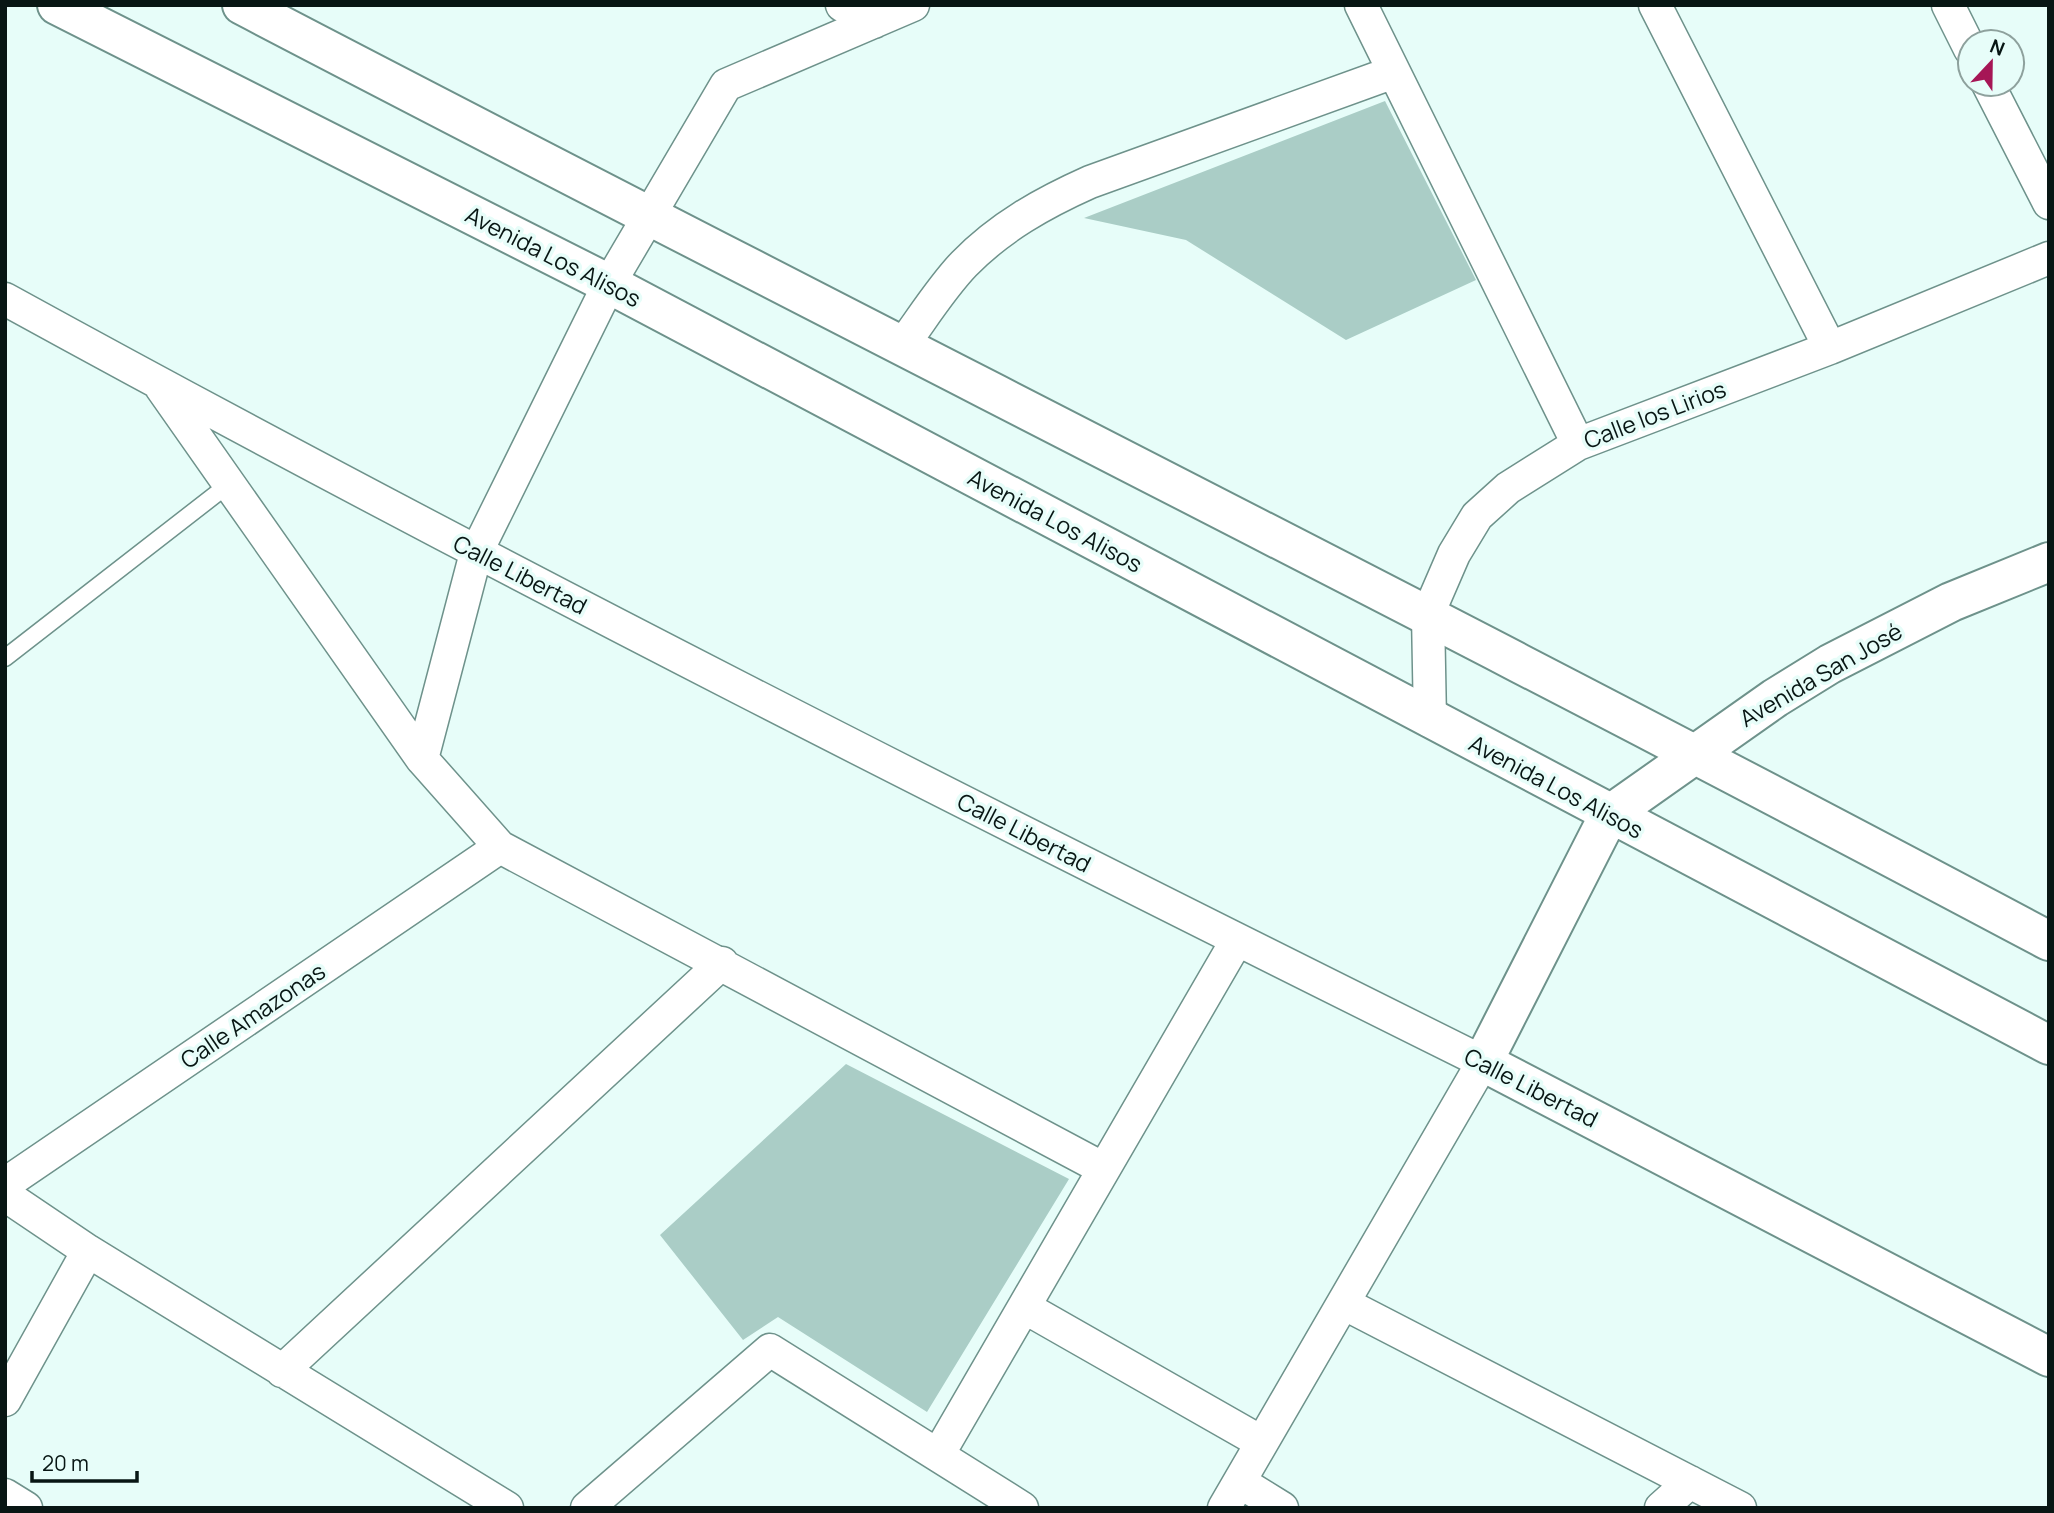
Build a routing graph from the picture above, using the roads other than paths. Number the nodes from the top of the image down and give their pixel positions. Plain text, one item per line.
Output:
1 (57, 5) edge
2 (242, 5) edge
3 (842, 5) edge
4 (913, 5) edge
5 (1361, 5) edge
6 (1655, 5) edge
7 (1948, 5) edge
8 (874, 22) junction
9 (1960, 28) edge
10 (1394, 72) junction
11 (1995, 98) edge
12 (2049, 203) edge
13 (646, 216) junction
14 (2049, 258) edge
15 (609, 284) junction
16 (5, 299) edge
17 (902, 346) junction
18 (1830, 348) junction
19 (158, 383) junction
20 (1578, 444) junction
21 (229, 484) junction
22 (477, 552) junction
23 (2049, 562) edge
24 (1428, 614) junction
25 (5, 658) edge
26 (1430, 720) junction
27 (1696, 753) junction
28 (422, 759) junction
29 (1609, 815) junction
30 (500, 847) junction
31 (1237, 940) junction
32 (2049, 941) edge
33 (722, 963) junction
34 (2049, 1045) edge
35 (1483, 1062) junction
36 (1104, 1169) junction
37 (5, 1184) edge
38 (5, 1195) edge
39 (88, 1251) junction
40 (1345, 1304) junction
41 (1024, 1307) junction
42 (2049, 1357) edge
43 (282, 1371) junction
44 (5, 1400) edge
45 (1261, 1442) junction
46 (938, 1455) junction
47 (1690, 1482) junction
48 (5, 1495) edge
49 (1232, 1495) edge
50 (26, 1508) edge
51 (507, 1508) edge
52 (587, 1508) edge
53 (1022, 1508) edge
54 (1282, 1508) edge
55 (1661, 1508) edge
56 (1740, 1508) edge

1 - 15 street, Avenida Los Alisos
2 - 13 street
3 - 8 street
4 - 8 street
5 - 10 street
6 - 18 street
7 - 9 street
8 - 13 street
10 - 17 street
10 - 20 street
11 - 12 street
13 - 15 street
13 - 17 street
14 - 18 street, Calle los Lirios
15 - 22 street
15 - 26 street, Avenida Los Alisos
16 - 19 street, Calle Libertad
17 - 24 street
18 - 20 street, Calle los Lirios
19 - 21 street
19 - 22 street, Calle Libertad
20 - 24 street, Calle los Lirios
21 - 25 lane
21 - 28 street
22 - 28 street
22 - 31 street, Calle Libertad
23 - 27 street, Avenida San José
24 - 26 street, Calle los Lirios
24 - 27 street
26 - 29 street, Avenida Los Alisos
27 - 29 street, Avenida San José
27 - 32 street
28 - 30 street
29 - 34 street, Avenida Los Alisos
29 - 35 street
30 - 33 street
30 - 37 street, Calle Amazonas
31 - 35 street, Calle Libertad
31 - 36 street
33 - 36 street
33 - 43 street
35 - 40 street
35 - 42 street, Calle Libertad
36 - 41 street
38 - 39 street
39 - 43 street
39 - 44 street
40 - 45 street
40 - 47 street
41 - 45 street
41 - 46 street
43 - 51 street
45 - 49 street
46 - 52 street
46 - 53 street
47 - 55 street
47 - 56 street
48 - 50 street
49 - 54 street

